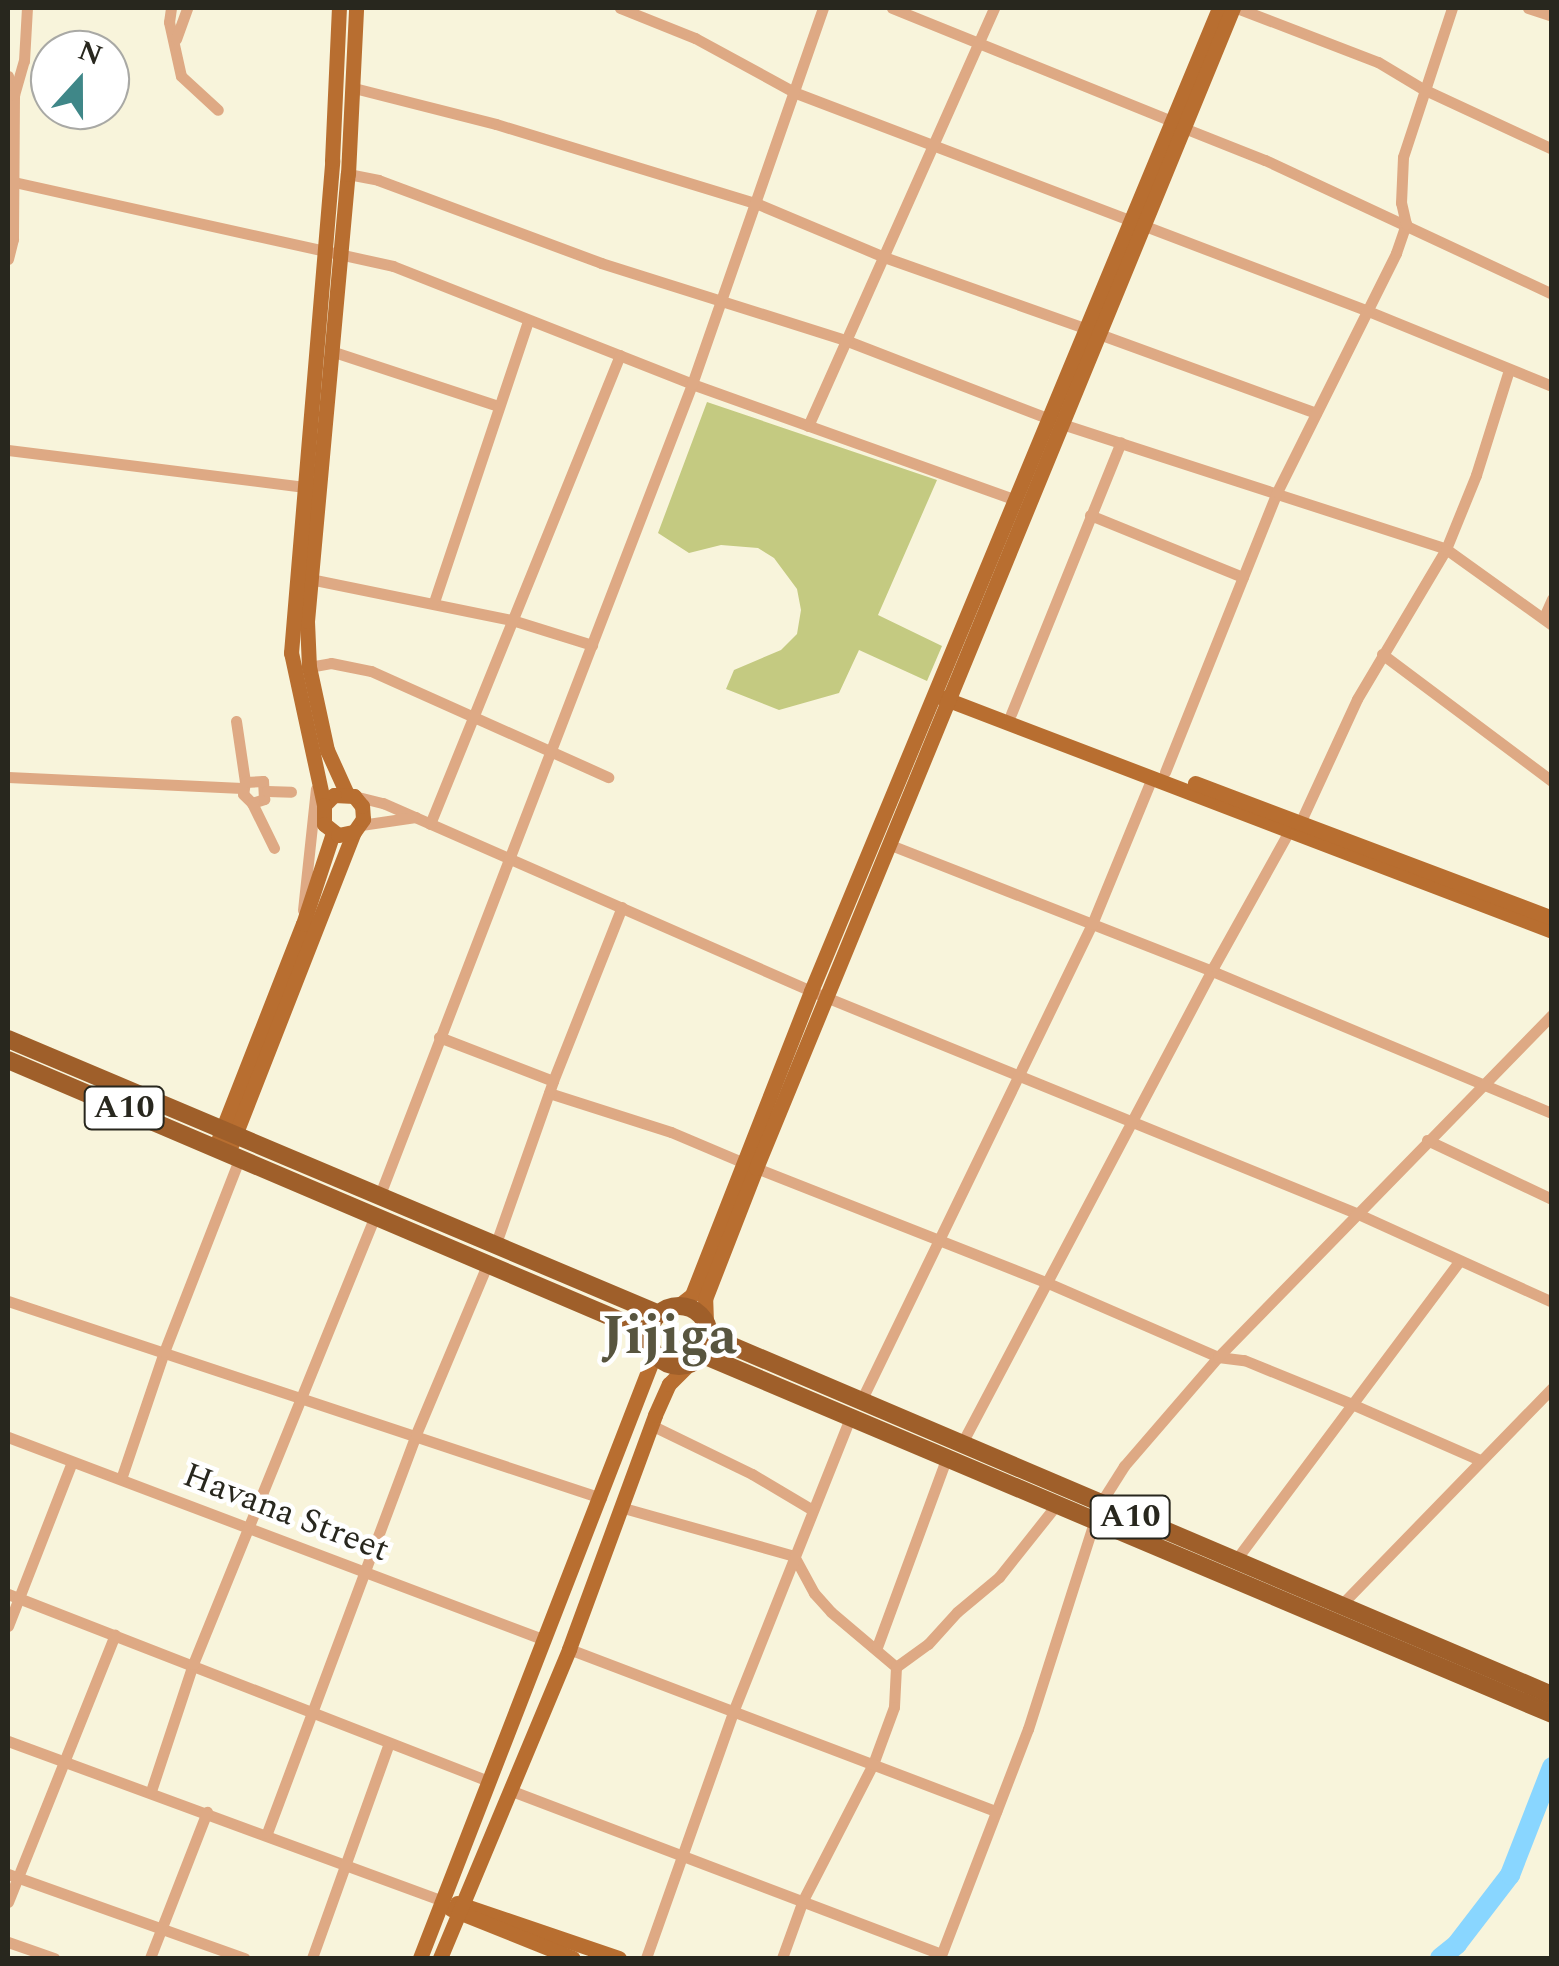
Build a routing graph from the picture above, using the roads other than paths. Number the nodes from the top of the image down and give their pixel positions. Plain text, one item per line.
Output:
1 (27, 8) edge
2 (172, 8) edge
3 (187, 8) edge
4 (339, 8) edge
5 (356, 8) edge
6 (620, 8) edge
7 (824, 8) edge
8 (892, 8) edge
9 (994, 8) edge
10 (1218, 8) edge
11 (1235, 8) edge
12 (1452, 8) edge
13 (1528, 8) edge
14 (1552, 16) edge
15 (176, 40) junction
16 (979, 42) junction
17 (8, 76) edge
18 (354, 88) junction
19 (1423, 89) junction
20 (796, 93) junction
21 (14, 95) junction
22 (218, 110) dead end
23 (1178, 124) junction
24 (935, 145) junction
25 (1552, 148) edge
26 (348, 174) junction
27 (14, 182) junction
28 (758, 204) junction
29 (1406, 224) junction
30 (1136, 225) junction
31 (322, 248) junction
32 (340, 251) junction
33 (884, 256) junction
34 (8, 259) edge
35 (1551, 293) edge
36 (722, 302) junction
37 (1368, 311) junction
38 (528, 321) junction
39 (1092, 331) junction
40 (845, 340) junction
41 (330, 351) junction
42 (620, 355) junction
43 (1509, 370) junction
44 (692, 384) junction
45 (1552, 386) edge
46 (498, 406) junction
47 (1316, 413) junction
48 (1055, 421) junction
49 (808, 426) junction
50 (1121, 442) junction
51 (8, 450) edge
52 (303, 487) junction
53 (1277, 492) junction
54 (1014, 498) junction
55 (1090, 515) junction
56 (1446, 549) junction
57 (1242, 577) junction
58 (310, 579) junction
59 (1552, 600) edge
60 (434, 602) junction
61 (512, 620) junction
62 (1548, 621) edge
63 (592, 645) junction
64 (1382, 654) junction
65 (309, 667) junction
66 (943, 692) junction
67 (1011, 714) junction
68 (236, 720) dead end
69 (474, 720) junction
70 (552, 749) junction
71 (316, 775) junction
72 (1159, 775) junction
73 (8, 778) edge
74 (608, 778) dead end
75 (1552, 781) edge
76 (244, 785) junction
77 (267, 791) junction
78 (291, 792) dead end
79 (350, 795) junction
80 (252, 803) junction
81 (324, 805) junction
82 (415, 817) junction
83 (430, 824) junction
84 (1295, 827) junction
85 (357, 829) junction
86 (334, 833) junction
87 (888, 844) junction
88 (274, 848) dead end
89 (510, 860) junction
90 (622, 907) junction
91 (1552, 918) edge
92 (303, 924) junction
93 (1092, 924) junction
94 (1552, 931) edge
95 (1212, 971) junction
96 (818, 994) junction
97 (1550, 1020) edge
98 (439, 1037) junction
99 (8, 1039) edge
100 (8, 1060) edge
101 (1017, 1072) junction
102 (1482, 1084) junction
103 (551, 1087) junction
104 (1552, 1113) edge
105 (1132, 1121) junction
106 (1428, 1140) junction
107 (228, 1145) junction
108 (749, 1165) junction
109 (1552, 1199) edge
110 (378, 1206) junction
111 (1356, 1212) junction
112 (938, 1240) junction
113 (492, 1255) junction
114 (1458, 1262) junction
115 (1048, 1283) junction
116 (8, 1301) edge
117 (1552, 1302) edge
118 (678, 1306) junction
119 (659, 1314) junction
120 (708, 1329) junction
121 (649, 1333) junction
122 (164, 1352) junction
123 (655, 1353) junction
124 (1218, 1358) junction
125 (696, 1360) junction
126 (1552, 1388) edge
127 (300, 1397) junction
128 (1354, 1405) junction
129 (855, 1410) junction
130 (651, 1425) junction
131 (416, 1434) junction
132 (8, 1437) edge
133 (954, 1451) junction
134 (1480, 1460) junction
135 (72, 1462) junction
136 (120, 1479) junction
137 (600, 1498) junction
138 (1058, 1504) junction
139 (620, 1507) junction
140 (811, 1509) junction
141 (1097, 1512) junction
142 (249, 1528) junction
143 (794, 1556) junction
144 (1235, 1561) junction
145 (366, 1573) junction
146 (13, 1596) edge
147 (1340, 1606) junction
148 (8, 1626) edge
149 (115, 1635) junction
150 (545, 1640) junction
151 (877, 1647) junction
152 (569, 1649) junction
153 (193, 1664) junction
154 (896, 1666) junction
155 (1540, 1697) edge
156 (312, 1712) junction
157 (733, 1712) junction
158 (1552, 1714) edge
159 (8, 1741) edge
160 (389, 1743) junction
161 (63, 1759) junction
162 (873, 1764) junction
163 (486, 1780) junction
164 (151, 1791) junction
165 (512, 1791) junction
166 (996, 1811) junction
167 (207, 1812) junction
168 (266, 1833) junction
169 (680, 1854) junction
170 (347, 1863) junction
171 (13, 1876) edge
172 (441, 1900) junction
173 (803, 1900) junction
174 (8, 1902) edge
175 (461, 1910) junction
176 (162, 1928) junction
177 (8, 1942) edge
178 (542, 1953) edge
179 (941, 1956) edge
180 (54, 1958) edge
181 (150, 1958) edge
182 (244, 1958) edge
183 (312, 1958) edge
184 (420, 1958) edge
185 (440, 1958) edge
186 (572, 1958) edge
187 (618, 1958) edge
188 (646, 1958) edge
189 (782, 1958) edge

1 - 21 street
2 - 15 street
3 - 15 street
4 - 31 main road
5 - 18 main road
6 - 20 street
7 - 20 street
8 - 16 street
9 - 16 street
10 - 23 main road
11 - 19 street
11 - 23 main road
12 - 19 street
13 - 14 street
15 - 22 street
16 - 23 street
16 - 24 street
17 - 21 street
18 - 26 main road
18 - 28 street
19 - 25 street
19 - 29 street
20 - 24 street
20 - 28 street
21 - 27 street
23 - 29 street
23 - 30 main road
24 - 30 street
24 - 33 street
26 - 32 main road
26 - 36 street
27 - 31 street
27 - 34 street
28 - 33 street
28 - 36 street
29 - 35 street
29 - 37 street
30 - 37 street
30 - 39 main road
31 - 32 street
31 - 52 main road
32 - 38 street
32 - 41 main road
33 - 39 street
33 - 40 street
36 - 40 street
36 - 44 street
37 - 43 street
37 - 47 street
38 - 42 street
38 - 46 street
39 - 47 street
39 - 48 main road
40 - 48 street
40 - 49 street
41 - 46 street
41 - 58 main road
42 - 44 street
42 - 61 street
43 - 45 street
43 - 56 street
44 - 49 street
44 - 63 street
46 - 60 street
47 - 53 street
48 - 50 street
48 - 54 main road
48 - 66 main road
49 - 54 street
50 - 53 street
50 - 55 street
51 - 52 street
52 - 71 main road
53 - 56 street
53 - 57 street
54 - 66 main road
55 - 57 street
55 - 67 street
56 - 62 street
56 - 64 street
57 - 72 street
58 - 60 street
58 - 65 main road
59 - 62 street
60 - 61 street
61 - 63 street
61 - 69 street
63 - 70 street
64 - 75 street
64 - 84 street
65 - 69 street
65 - 79 main road
66 - 67 main road
66 - 72 main road
66 - 87 main road
66 - 96 main road
67 - 72 main road
68 - 76 street
69 - 70 street
69 - 83 street
70 - 74 street
70 - 89 street
71 - 81 main road
71 - 92 street
72 - 84 main road
72 - 93 street
73 - 76 street
76 - 77 street
76 - 80 street
77 - 78 street
77 - 80 street
79 - 81 main road
79 - 82 street
79 - 85 main road
80 - 88 street
81 - 86 main road
82 - 83 street
82 - 85 street
83 - 89 street
84 - 91 main road
84 - 94 main road
84 - 95 street
85 - 86 main road
85 - 107 main road
86 - 92 main road
87 - 93 street
87 - 96 main road
89 - 90 street
89 - 98 street
90 - 96 street
90 - 103 street
92 - 107 main road
93 - 95 street
93 - 101 street
95 - 102 street
95 - 105 street
96 - 101 street
96 - 108 main road
97 - 102 street
98 - 103 street
98 - 110 street
99 - 107 highway, A10
100 - 107 highway, A10
101 - 105 street
101 - 112 street
102 - 104 street
102 - 106 street
103 - 108 street
103 - 113 street
105 - 111 street
105 - 115 street
106 - 109 street
106 - 111 street
107 - 110 highway, A10
107 - 122 street
108 - 112 street
108 - 118 main road
108 - 120 main road
110 - 113 highway, A10
110 - 127 street
111 - 114 street
111 - 124 street
112 - 115 street
112 - 129 street
113 - 119 highway, A10
113 - 121 highway, A10
113 - 131 street
114 - 117 street
114 - 128 street
115 - 124 street
115 - 133 street
116 - 122 street
118 - 119 highway
118 - 120 highway, A10
119 - 121 highway
120 - 125 highway
120 - 129 highway, A10
121 - 123 highway
122 - 127 street
122 - 136 street
123 - 125 highway, A10
123 - 137 main road
124 - 128 street
124 - 141 street
125 - 129 highway, A10
125 - 130 main road
126 - 134 street
127 - 131 street
127 - 142 street
128 - 134 street
128 - 144 street
129 - 133 highway, A10
129 - 140 street
130 - 139 main road
130 - 140 street
131 - 137 street
131 - 145 street
132 - 135 street, Havana Street
133 - 138 highway, A10
133 - 141 highway, A10
133 - 151 street
134 - 147 street
135 - 136 street, Havana Street
135 - 146 street
136 - 142 street, Havana Street
137 - 150 main road
138 - 141 highway, A10
138 - 154 street
139 - 143 street
139 - 152 main road
140 - 143 street
141 - 144 highway, A10
141 - 155 highway, A10
141 - 166 street
142 - 145 street, Havana Street
142 - 153 street
143 - 151 street
143 - 157 street
144 - 147 highway, A10
145 - 150 street, Havana Street
145 - 156 street
146 - 148 street
146 - 149 street
147 - 155 highway, A10
149 - 153 street
149 - 161 street
150 - 163 main road
151 - 154 street
152 - 157 street
152 - 165 main road
153 - 156 street
153 - 164 street
154 - 162 street
155 - 158 highway, A10
156 - 160 street
156 - 168 street
157 - 162 street
157 - 169 street
159 - 161 street
160 - 163 street
160 - 170 street
161 - 164 street
161 - 171 street
162 - 166 street
162 - 173 street
163 - 172 main road
164 - 167 street
165 - 169 street
165 - 175 main road
166 - 179 street
167 - 168 street
167 - 176 street
168 - 170 street
169 - 173 street
169 - 188 street
170 - 172 street
170 - 183 street
171 - 174 street
171 - 176 street
172 - 175 main road
172 - 184 main road
173 - 179 street
173 - 189 street
175 - 178 main road
175 - 185 main road
175 - 187 main road
176 - 181 street
176 - 182 street
177 - 180 street
178 - 186 main road

